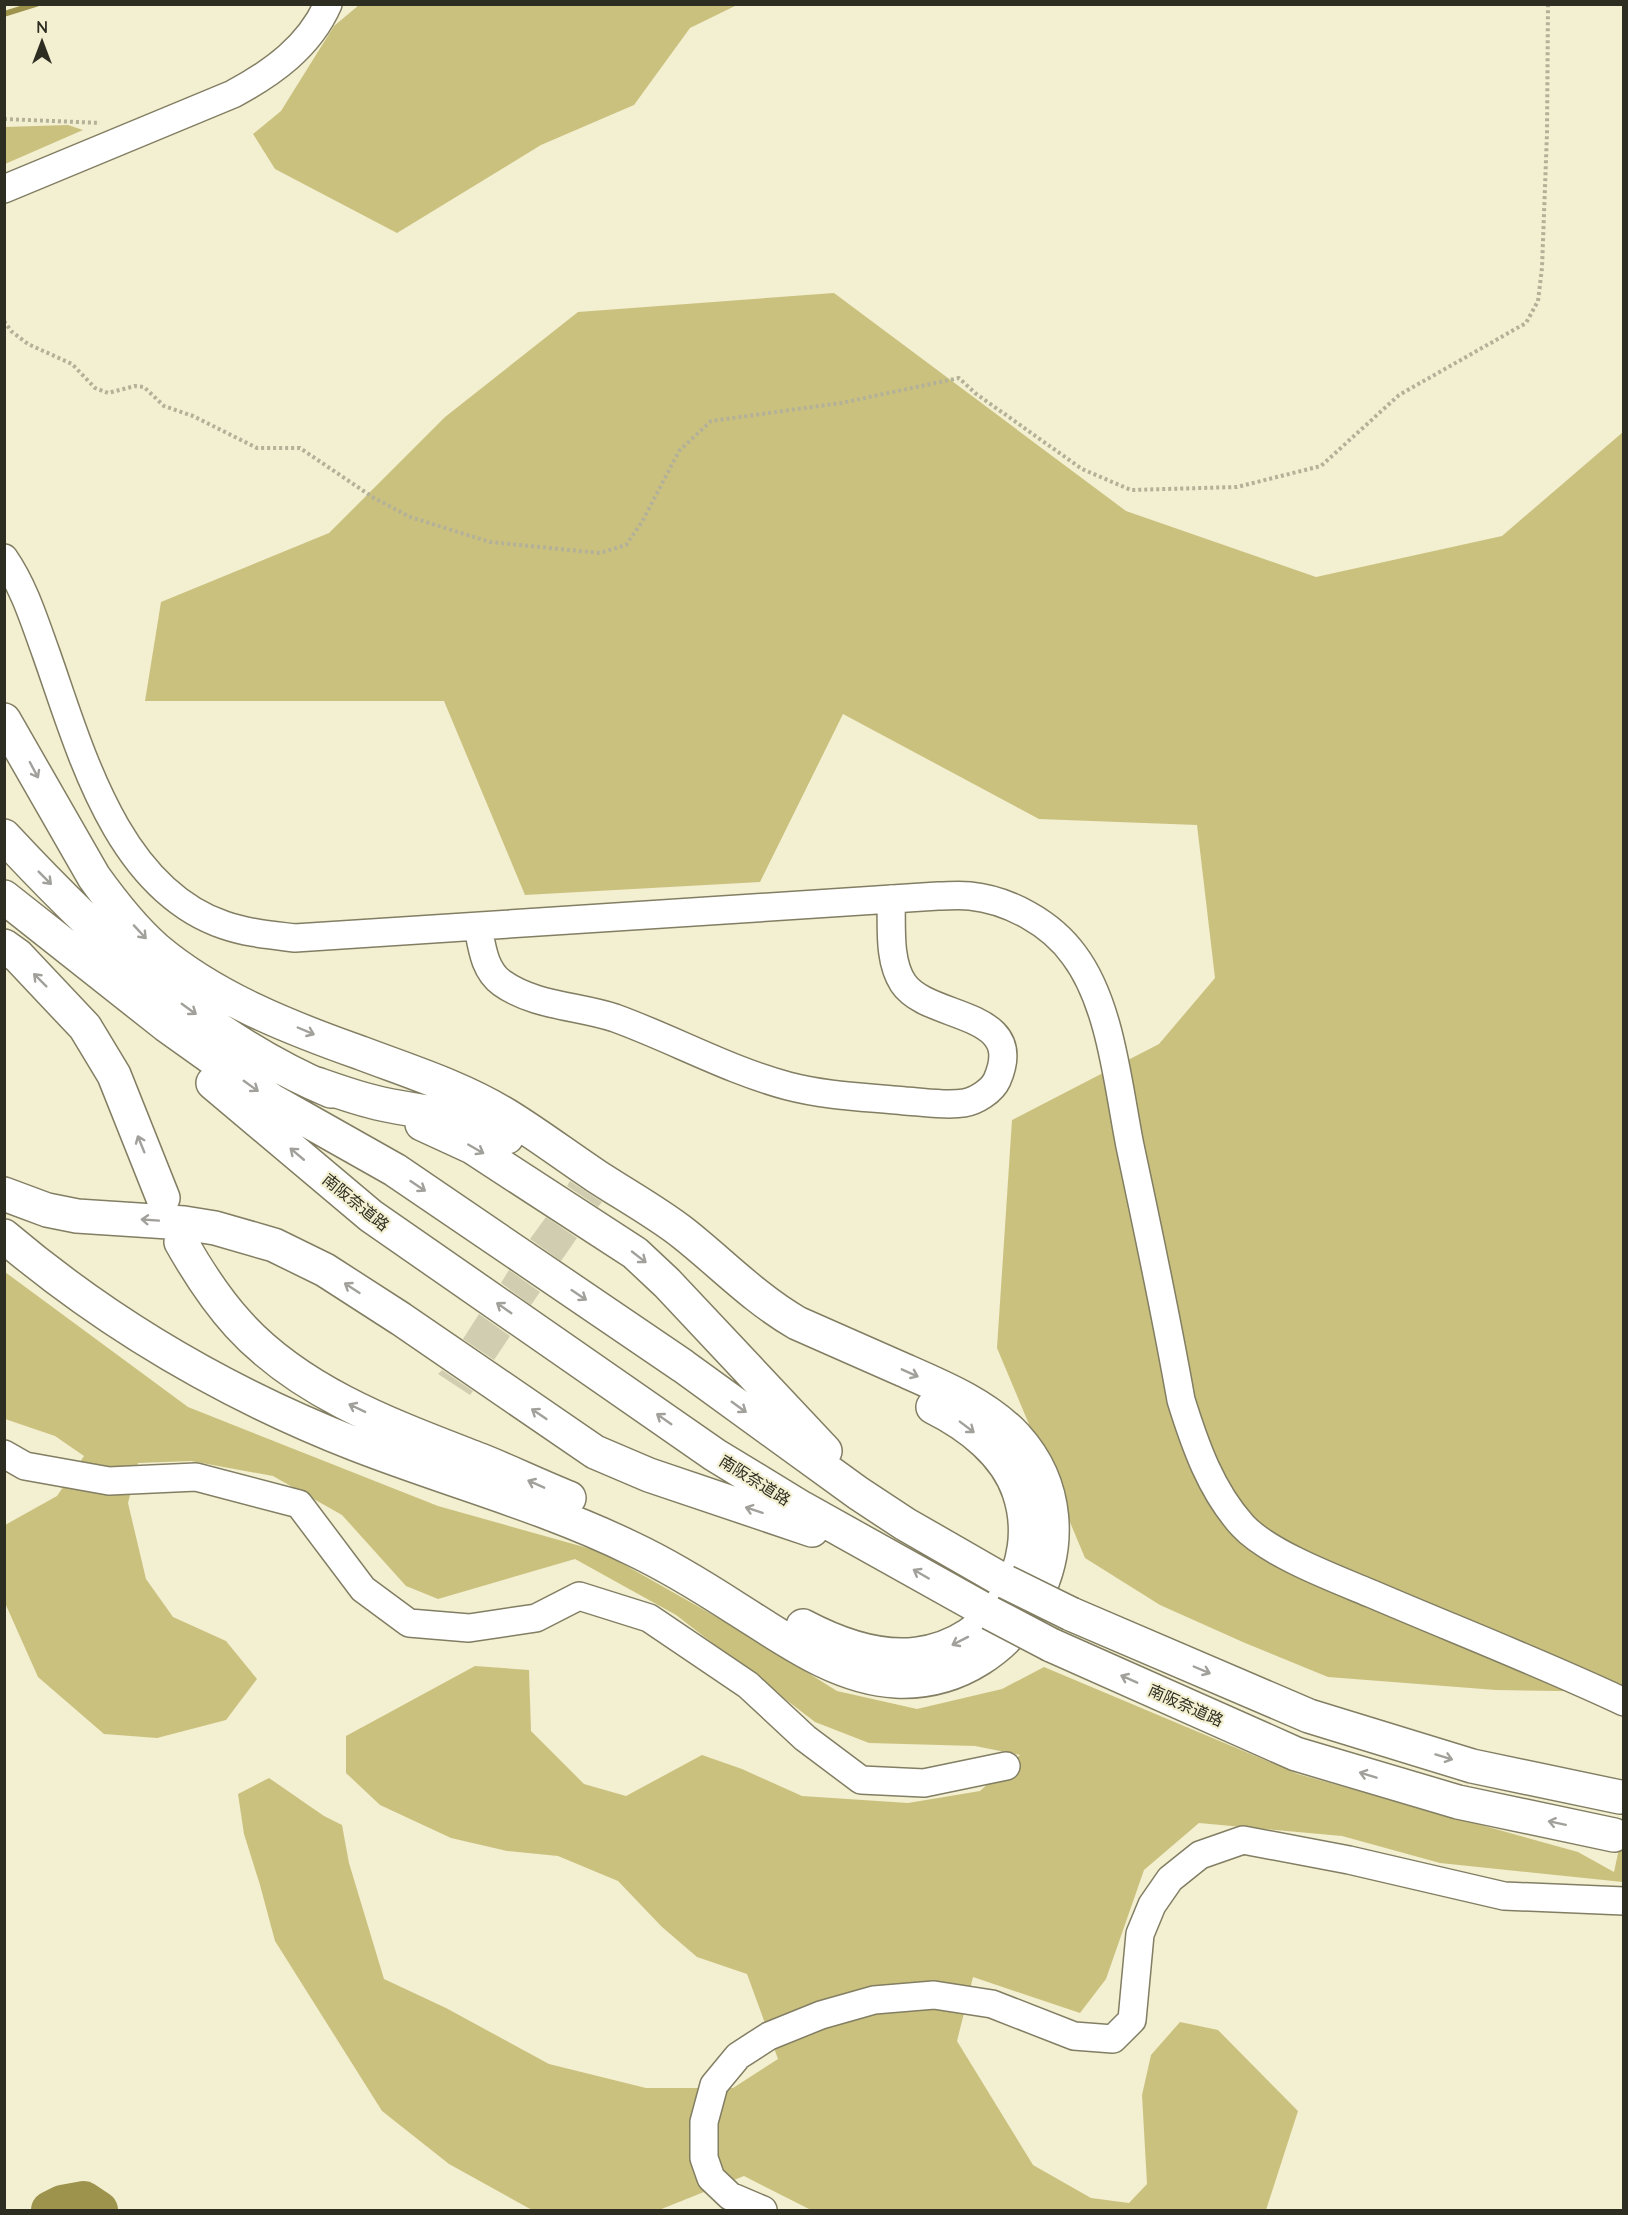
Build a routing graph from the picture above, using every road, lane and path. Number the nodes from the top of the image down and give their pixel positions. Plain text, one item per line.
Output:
1 (328, 4) edge
2 (1548, 4) edge
3 (4, 119) edge
4 (106, 123) dead end
5 (4, 189) edge
6 (4, 321) edge
7 (4, 558) edge
8 (4, 720) edge
9 (4, 836) edge
10 (4, 897) edge
11 (891, 899) junction
12 (4, 924) edge
13 (478, 927) junction
14 (4, 946) edge
15 (310, 1082) junction
16 (4, 1194) edge
17 (162, 1198) dead end
18 (4, 1236) edge
19 (181, 1242) dead end
20 (4, 1454) edge
21 (905, 1524) junction
22 (889, 1556) junction
23 (1623, 1702) edge
24 (1006, 1766) dead end
25 (1620, 1797) dead end
26 (1614, 1835) dead end
27 (1623, 1901) edge
28 (763, 2211) edge

1 - 5 street
2 - 6 path
3 - 4 path
7 - 13 street
8 -> 18 highway
9 -> 15 highway
10 -> 21 highway
11 - 13 street
11 - 13 street
11 - 23 street
22 -> 12 highway, 南阪奈道路
17 -> 14 highway
15 -> 19 highway
15 -> 21 highway
22 -> 16 highway
20 - 24 street
21 -> 25 highway, bridge
26 -> 22 highway, 南阪奈道路, bridge
27 - 28 street

